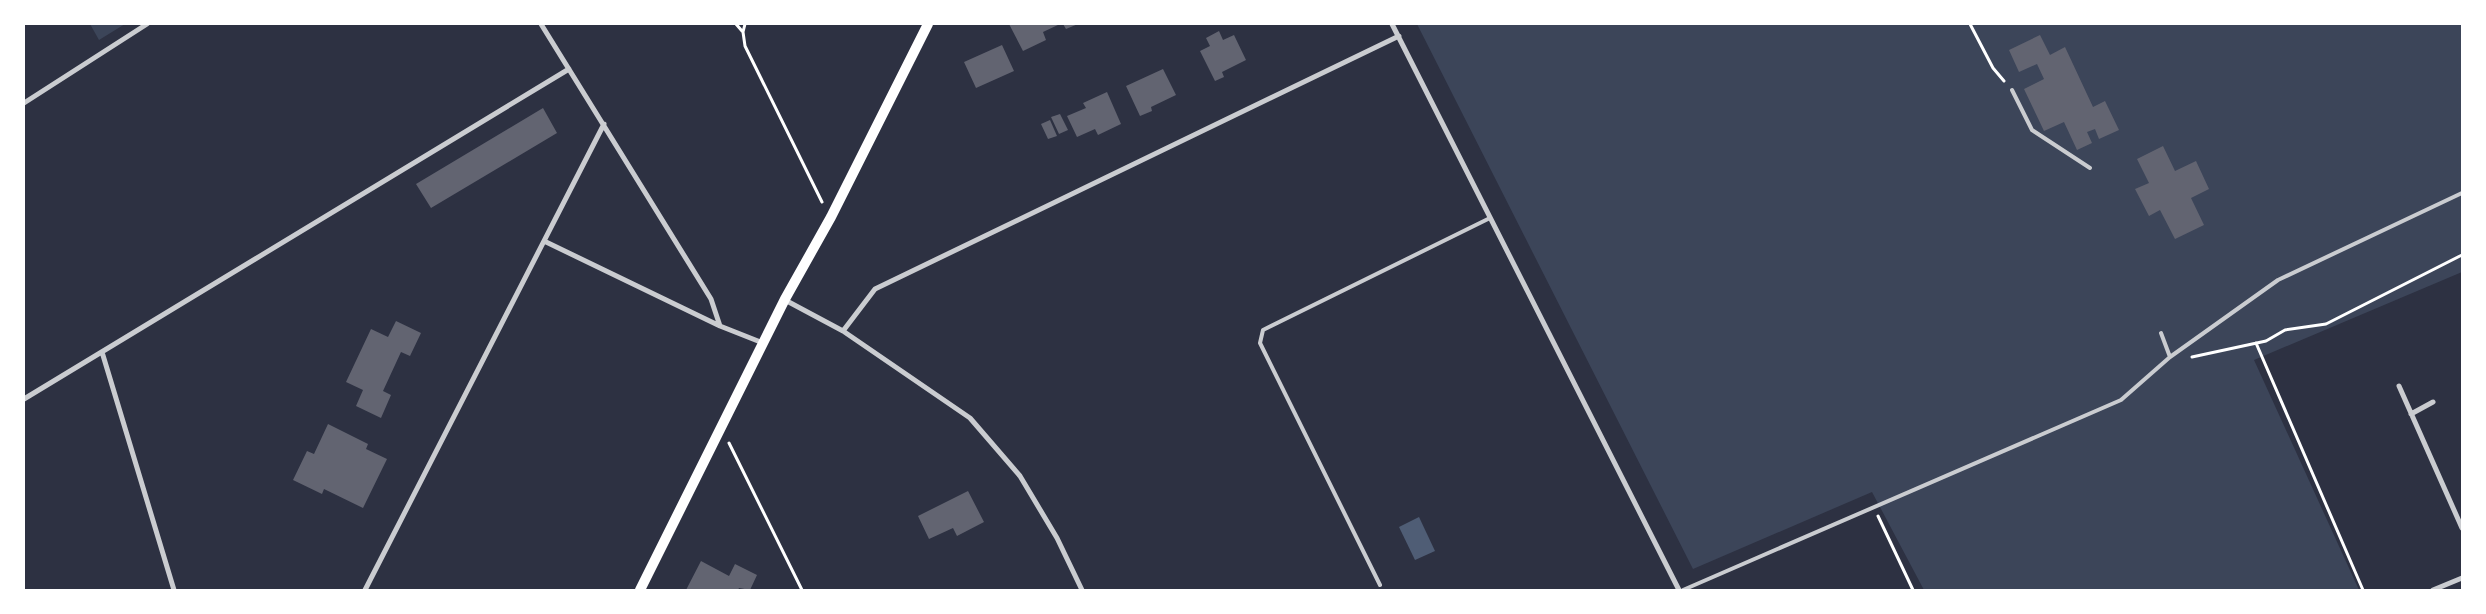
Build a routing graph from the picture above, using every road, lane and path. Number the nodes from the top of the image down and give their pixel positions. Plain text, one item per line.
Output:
1 (147, 24) edge
2 (540, 24) edge
3 (736, 24) edge
4 (744, 24) edge
5 (928, 24) edge
6 (1392, 24) edge
7 (1970, 24) edge
8 (742, 32) junction
9 (1399, 36) junction
10 (569, 69) junction
11 (2012, 90) joint
12 (24, 103) edge
13 (604, 124) junction
14 (2090, 168) dead end
15 (2462, 193) edge
16 (831, 217) junction
17 (1490, 218) junction
18 (544, 241) junction
19 (2462, 255) edge
20 (785, 299) junction
21 (720, 326) junction
22 (843, 331) junction
23 (2161, 333) dead end
24 (762, 343) junction
25 (2256, 343) junction
26 (102, 352) junction
27 (2170, 357) junction
28 (2399, 386) dead end
29 (24, 399) edge
30 (2433, 402) dead end
31 (2411, 414) junction
32 (722, 429) junction
33 (1873, 507) junction
34 (2462, 528) edge
35 (2462, 578) edge
36 (1380, 585) dead end
37 (174, 590) edge
38 (365, 590) edge
39 (640, 590) edge
40 (802, 590) edge
41 (1082, 590) edge
42 (1679, 590) edge
43 (1683, 590) edge
44 (1913, 590) edge
45 (2363, 590) edge
46 (2434, 590) edge

1 - 12 street
2 - 10 street
3 - 8 path
4 - 8 path
5 - 16 main road
6 - 9 street
7 - 11 path
8 - 16 path
9 - 17 street
9 - 22 street
10 - 13 street
10 - 26 street
11 - 14 lane
13 - 18 street
13 - 21 street
15 - 27 lane
16 - 20 main road
17 - 36 lane
17 - 42 street
18 - 21 street
18 - 38 street
19 - 25 path
20 - 22 street
20 - 24 main road
21 - 24 street
22 - 41 street
23 - 27 lane
24 - 32 main road
25 - 27 path
25 - 45 path
26 - 29 street
26 - 37 street
27 - 33 lane
28 - 31 street
30 - 31 street
31 - 34 street
32 - 39 main road
32 - 40 path
33 - 43 lane
33 - 44 path
35 - 46 street

